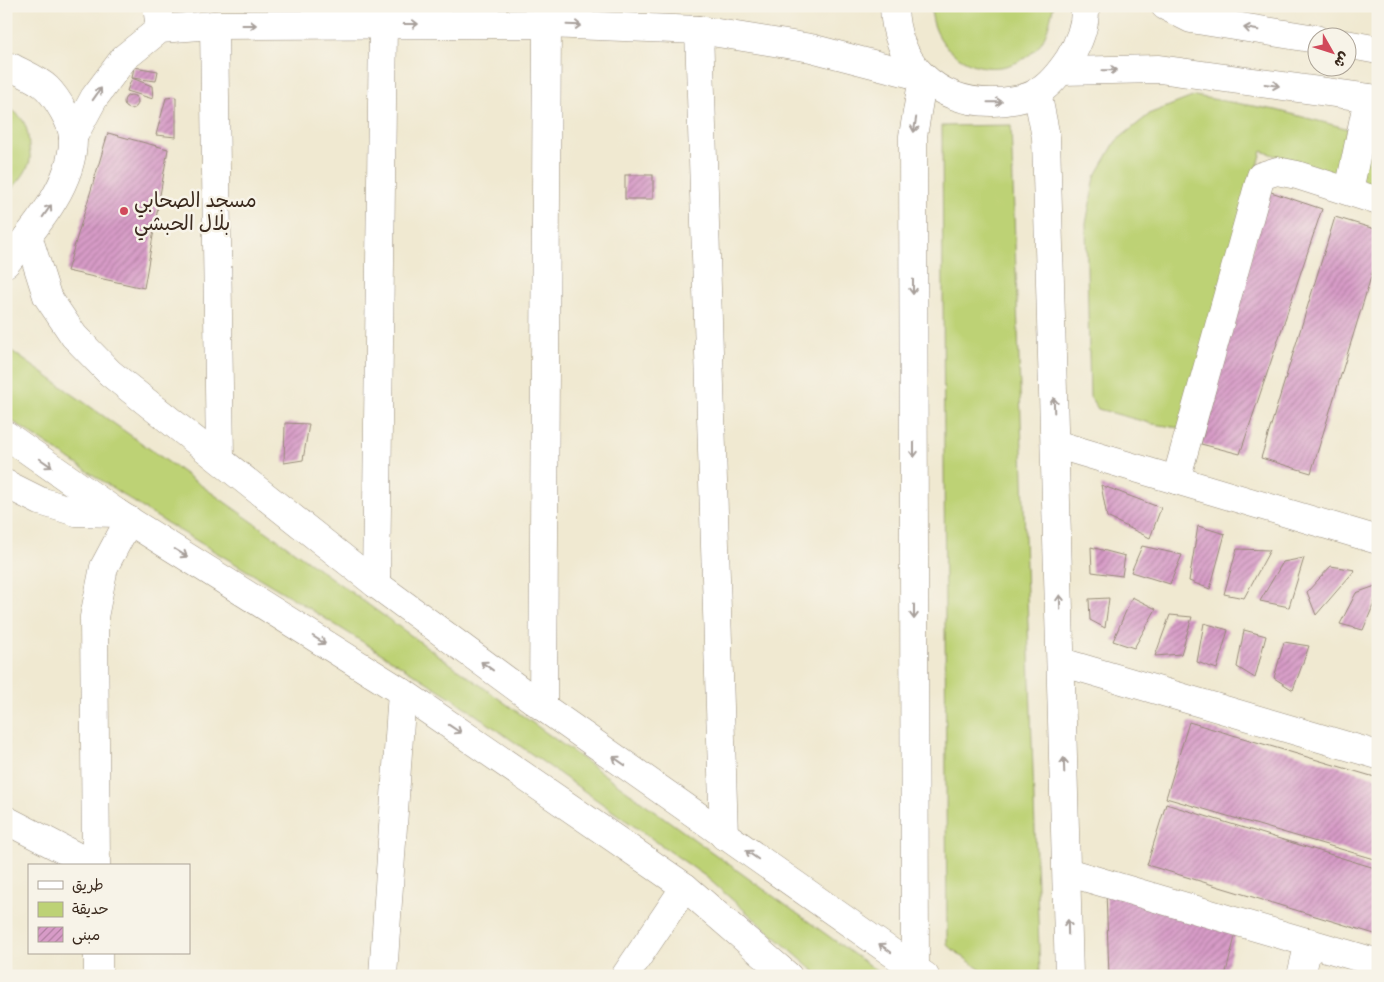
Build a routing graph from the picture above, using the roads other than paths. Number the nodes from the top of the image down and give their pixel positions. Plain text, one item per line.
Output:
1 (894, 6) edge
2 (1085, 6) edge
3 (1165, 6) edge
4 (159, 18) edge
5 (383, 23) junction
6 (547, 24) junction
7 (214, 25) junction
8 (699, 30) junction
9 (1306, 37) edge
10 (1356, 46) edge
11 (1378, 50) edge
12 (6, 67) edge
13 (1062, 71) junction
14 (923, 77) junction
15 (1037, 92) junction
16 (1373, 98) edge
17 (73, 137) junction
18 (1349, 192) junction
19 (1378, 201) edge
20 (28, 236) junction
21 (6, 263) edge
22 (6, 435) edge
23 (1055, 444) junction
24 (220, 459) junction
25 (1176, 480) junction
26 (6, 484) edge
27 (123, 516) junction
28 (1378, 540) edge
29 (376, 584) junction
30 (1062, 662) junction
31 (402, 692) junction
32 (543, 707) junction
33 (1378, 755) edge
34 (6, 820) edge
35 (724, 836) junction
36 (92, 864) edge
37 (96, 864) edge
38 (1067, 872) junction
39 (685, 887) junction
40 (1309, 942) junction
41 (98, 954) edge
42 (1378, 963) edge
43 (919, 974) edge
44 (98, 976) edge
45 (383, 976) edge
46 (625, 976) edge
47 (788, 976) edge
48 (1069, 976) edge
49 (1301, 976) edge

1 - 14 main road
2 - 13 main road
9 -> 3 main road
4 - 7 main road
17 -> 4 main road
5 -> 6 main road
7 -> 5 main road
5 - 29 main road
6 -> 8 main road
6 - 32 main road
7 - 24 main road
8 - 14 main road
8 - 35 main road
10 - 11 main road
12 - 17 main road
13 - 15 main road
13 -> 16 main road
14 -> 15 main road
14 -> 43 main road
23 -> 15 main road
16 - 18 main road
20 -> 17 main road
18 - 19 main road
18 - 25 main road
20 - 21 main road
20 - 24 main road
22 -> 27 main road
23 - 25 main road
30 -> 23 main road
24 - 29 main road
25 - 28 main road
26 - 27 main road
27 -> 31 main road
27 - 37 main road
32 -> 29 main road
30 - 33 main road
38 -> 30 main road
31 -> 39 main road
31 - 45 main road
35 -> 32 main road
34 - 36 main road
43 -> 35 main road
38 - 40 main road
48 -> 38 main road
39 - 46 main road
39 - 47 main road
40 - 42 main road
40 - 49 main road
41 - 44 main road

